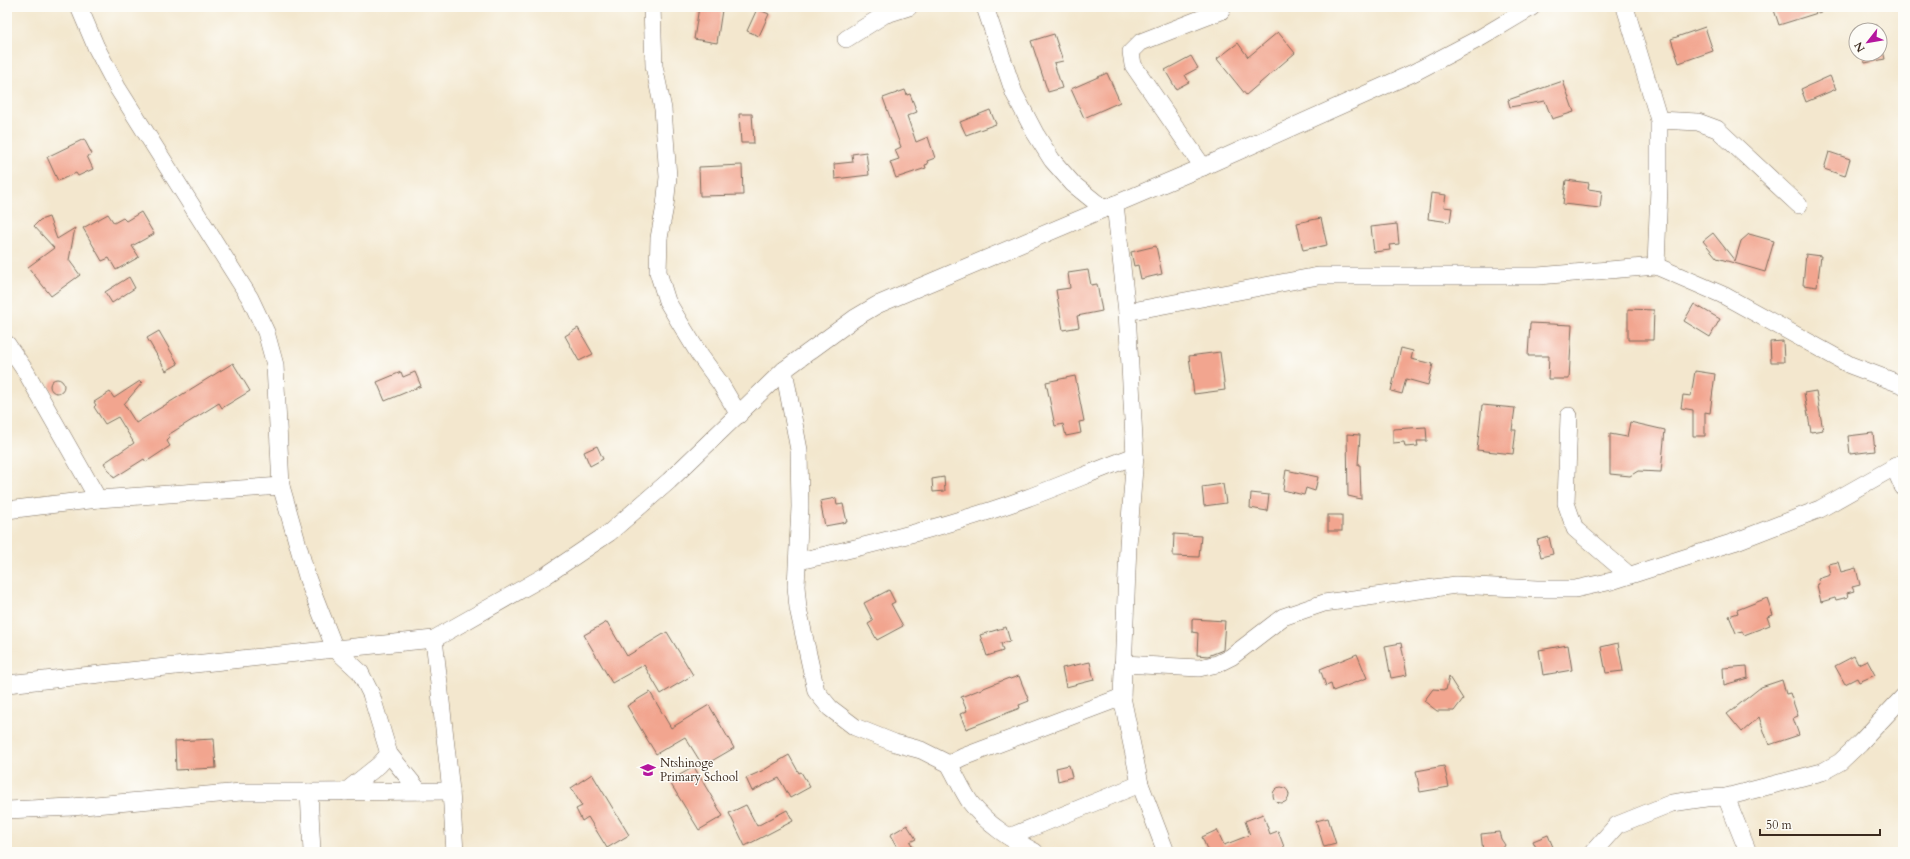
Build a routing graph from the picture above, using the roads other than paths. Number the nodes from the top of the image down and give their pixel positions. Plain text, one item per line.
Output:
1 (79, 7) edge
2 (652, 7) edge
3 (909, 7) edge
4 (984, 7) edge
5 (1223, 7) edge
6 (1532, 7) edge
7 (1625, 7) edge
8 (846, 39) dead end
9 (1659, 120) junction
10 (1203, 167) junction
11 (1800, 205) dead end
12 (1109, 207) junction
13 (1656, 266) junction
14 (1127, 312) junction
15 (7, 344) edge
16 (784, 370) junction
17 (1903, 385) edge
18 (739, 415) junction
19 (1569, 416) dead end
20 (1135, 456) junction
21 (1899, 464) edge
22 (281, 486) junction
23 (1903, 487) edge
24 (98, 499) junction
25 (7, 510) edge
26 (798, 561) junction
27 (1629, 575) junction
28 (434, 639) junction
29 (335, 649) junction
30 (1122, 664) junction
31 (7, 684) edge
32 (1122, 697) junction
33 (1903, 697) edge
34 (388, 754) junction
35 (950, 764) junction
36 (1140, 784) junction
37 (419, 791) junction
38 (451, 791) junction
39 (309, 792) junction
40 (345, 792) junction
41 (1726, 797) junction
42 (7, 810) edge
43 (1009, 837) junction
44 (312, 852) edge
45 (455, 852) edge
46 (1035, 852) edge
47 (1166, 852) edge
48 (1593, 852) edge
49 (1748, 852) edge

1 - 22 street
2 - 18 street
3 - 8 street
4 - 12 street
5 - 10 street
6 - 10 street
7 - 9 street
9 - 11 street
9 - 13 street
10 - 12 street
12 - 14 street
12 - 16 street
13 - 14 street
13 - 17 street
14 - 20 street
15 - 24 street
16 - 18 street
16 - 26 street
18 - 28 street
19 - 27 street
20 - 26 street
20 - 30 street
21 - 23 street
21 - 27 street
22 - 24 street
22 - 29 street
24 - 25 street
26 - 35 street
27 - 30 street
28 - 29 street
28 - 38 street
29 - 31 street
29 - 34 street
30 - 32 street
32 - 35 street
32 - 36 street
33 - 41 street
34 - 37 street
34 - 40 street
35 - 43 street
36 - 43 street
36 - 47 street
37 - 38 street
37 - 40 street
38 - 45 street
39 - 40 street
39 - 42 street
39 - 44 street
41 - 48 street
41 - 49 street
43 - 46 street

